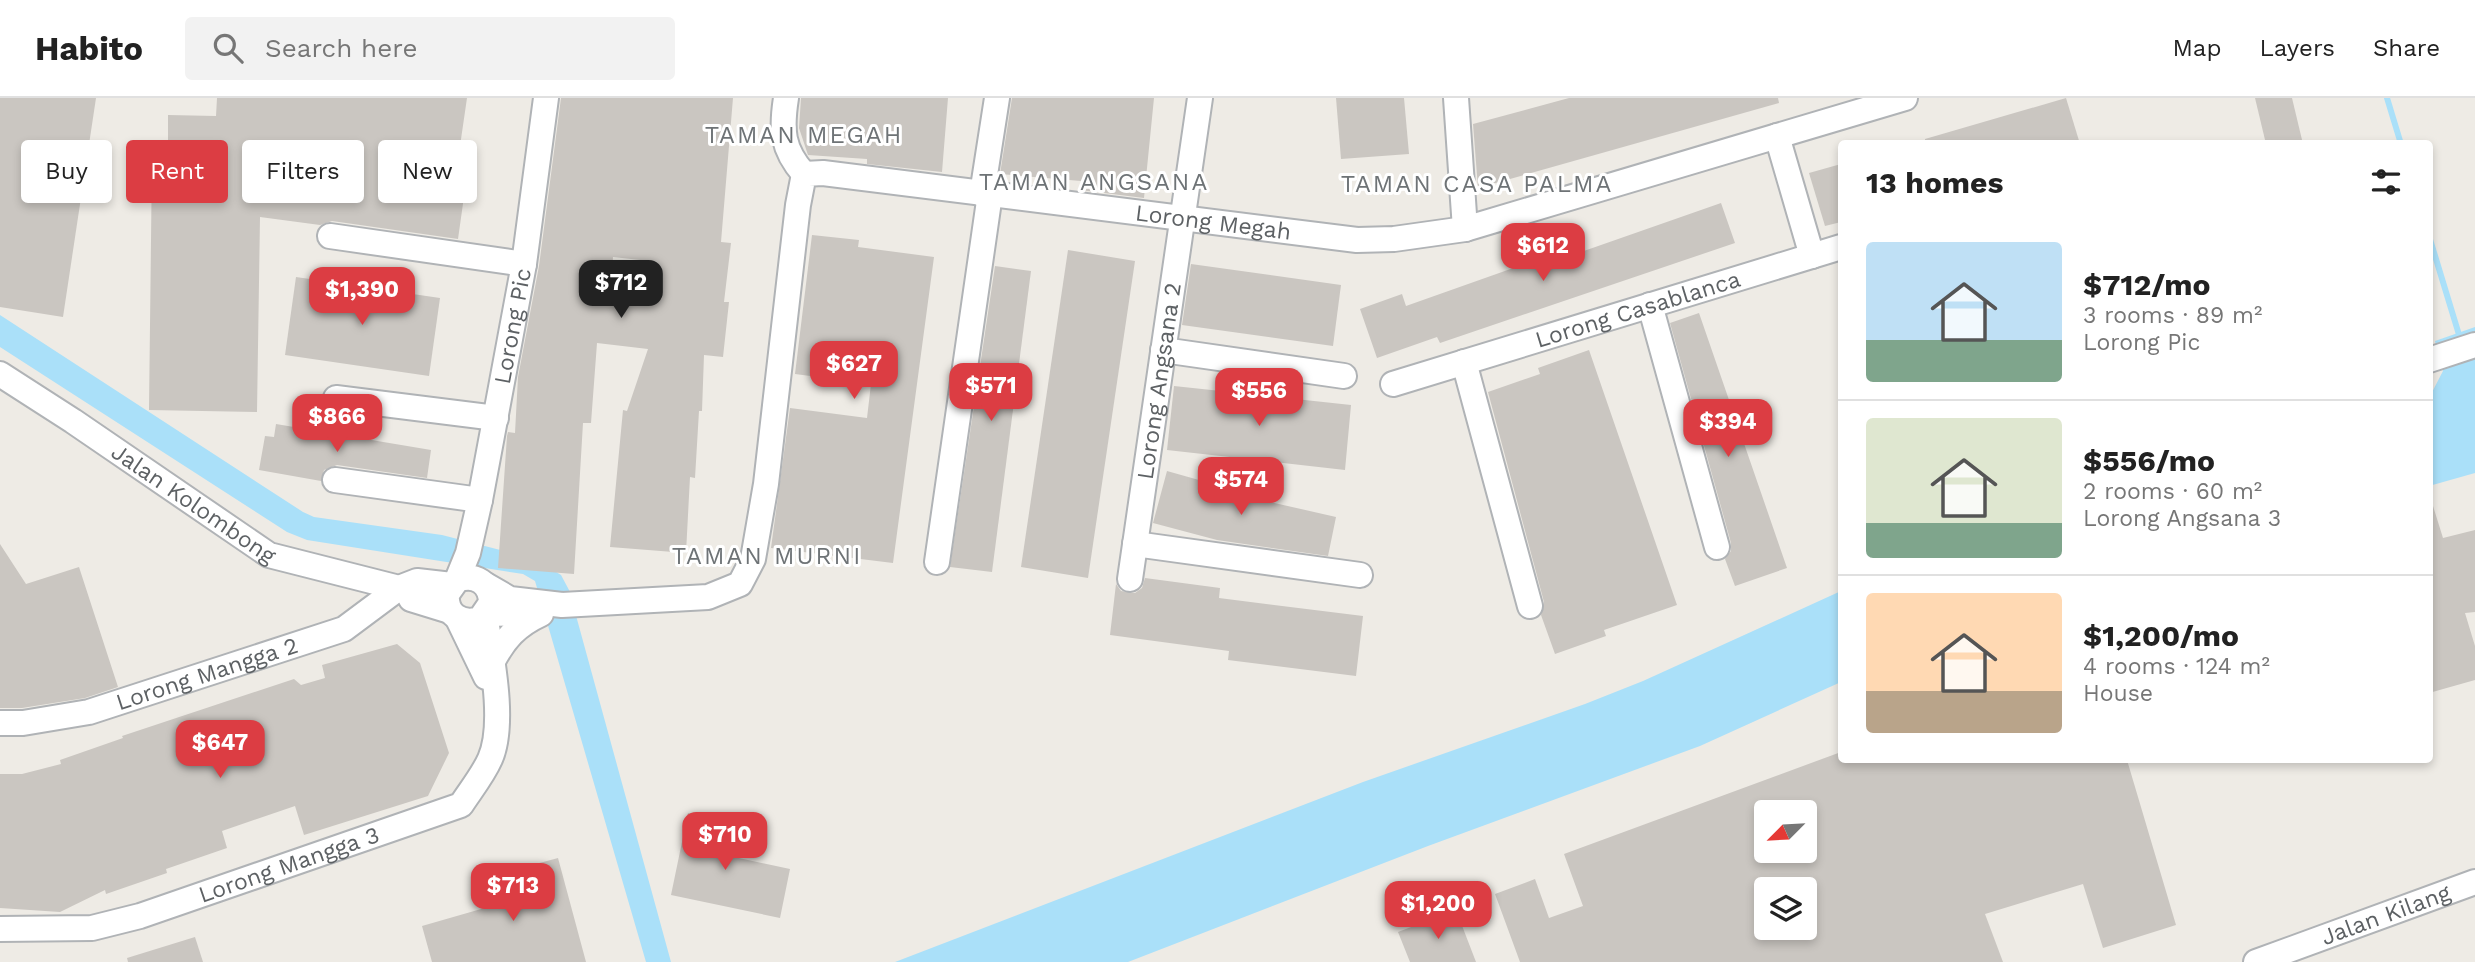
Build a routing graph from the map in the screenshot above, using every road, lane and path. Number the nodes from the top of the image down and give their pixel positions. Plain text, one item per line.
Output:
1 (546, 98) edge
2 (786, 98) edge
3 (997, 98) edge
4 (1200, 98) edge
5 (1457, 98) edge
6 (1905, 98) edge
7 (1777, 136) junction
8 (804, 174) junction
9 (986, 194) junction
10 (1182, 218) junction
11 (1465, 229) junction
12 (330, 236) dead end
13 (1838, 248) edge
14 (1812, 256) junction
15 (524, 264) junction
16 (1650, 305) junction
17 (2475, 345) edge
18 (1163, 350) junction
19 (2434, 358) edge
20 (1464, 362) junction
21 (0, 374) edge
22 (1344, 376) dead end
23 (1393, 384) dead end
24 (336, 398) dead end
25 (496, 418) junction
26 (335, 480) dead end
27 (480, 500) junction
28 (1135, 544) junction
29 (1717, 548) dead end
30 (937, 562) dead end
31 (1360, 575) dead end
32 (1130, 579) dead end
33 (468, 582) junction
34 (402, 588) junction
35 (556, 606) junction
36 (1530, 606) dead end
37 (485, 614) junction
38 (454, 615) junction
39 (492, 663) junction
40 (495, 696) junction
41 (0, 723) edge
42 (2475, 882) edge
43 (0, 929) edge
44 (2256, 962) edge

1 - 15 street, Lorong Pic
2 - 8 street
3 - 9 street
4 - 10 street, Lorong Angsana 2
5 - 11 street
6 - 7 street, Lorong Megah
7 - 11 street, Lorong Megah
7 - 14 street
8 - 9 street, Lorong Megah
8 - 35 street
9 - 10 street, Lorong Megah
9 - 30 street
10 - 11 street, Lorong Megah
10 - 18 street, Lorong Angsana 2
12 - 15 street
13 - 14 street, Lorong Casablanca
14 - 16 street, Lorong Casablanca
15 - 25 street, Lorong Pic
16 - 20 street, Lorong Casablanca
16 - 29 street
17 - 19 street
18 - 22 street
18 - 28 street, Lorong Angsana 2
20 - 23 street, Lorong Casablanca
20 - 36 street
21 - 34 street, Jalan Kolombong
24 - 25 street
25 - 27 street, Lorong Pic
26 - 27 street
27 - 33 street, Lorong Pic
28 - 31 street
28 - 32 street, Lorong Angsana 2
33 - 34 street, Jalan Kolombong
33 - 35 street
33 - 37 street
33 - 38 street
34 - 38 street, Jalan Kolombong
34 - 41 street, Lorong Mangga 2
35 - 37 street
35 - 39 street
37 - 38 street
37 - 39 street, Lorong Mangga 3
38 - 40 street, Lorong Mangga 3
39 - 40 street, Lorong Mangga 3
40 - 43 street, Lorong Mangga 3
42 - 44 street, Jalan Kilang

